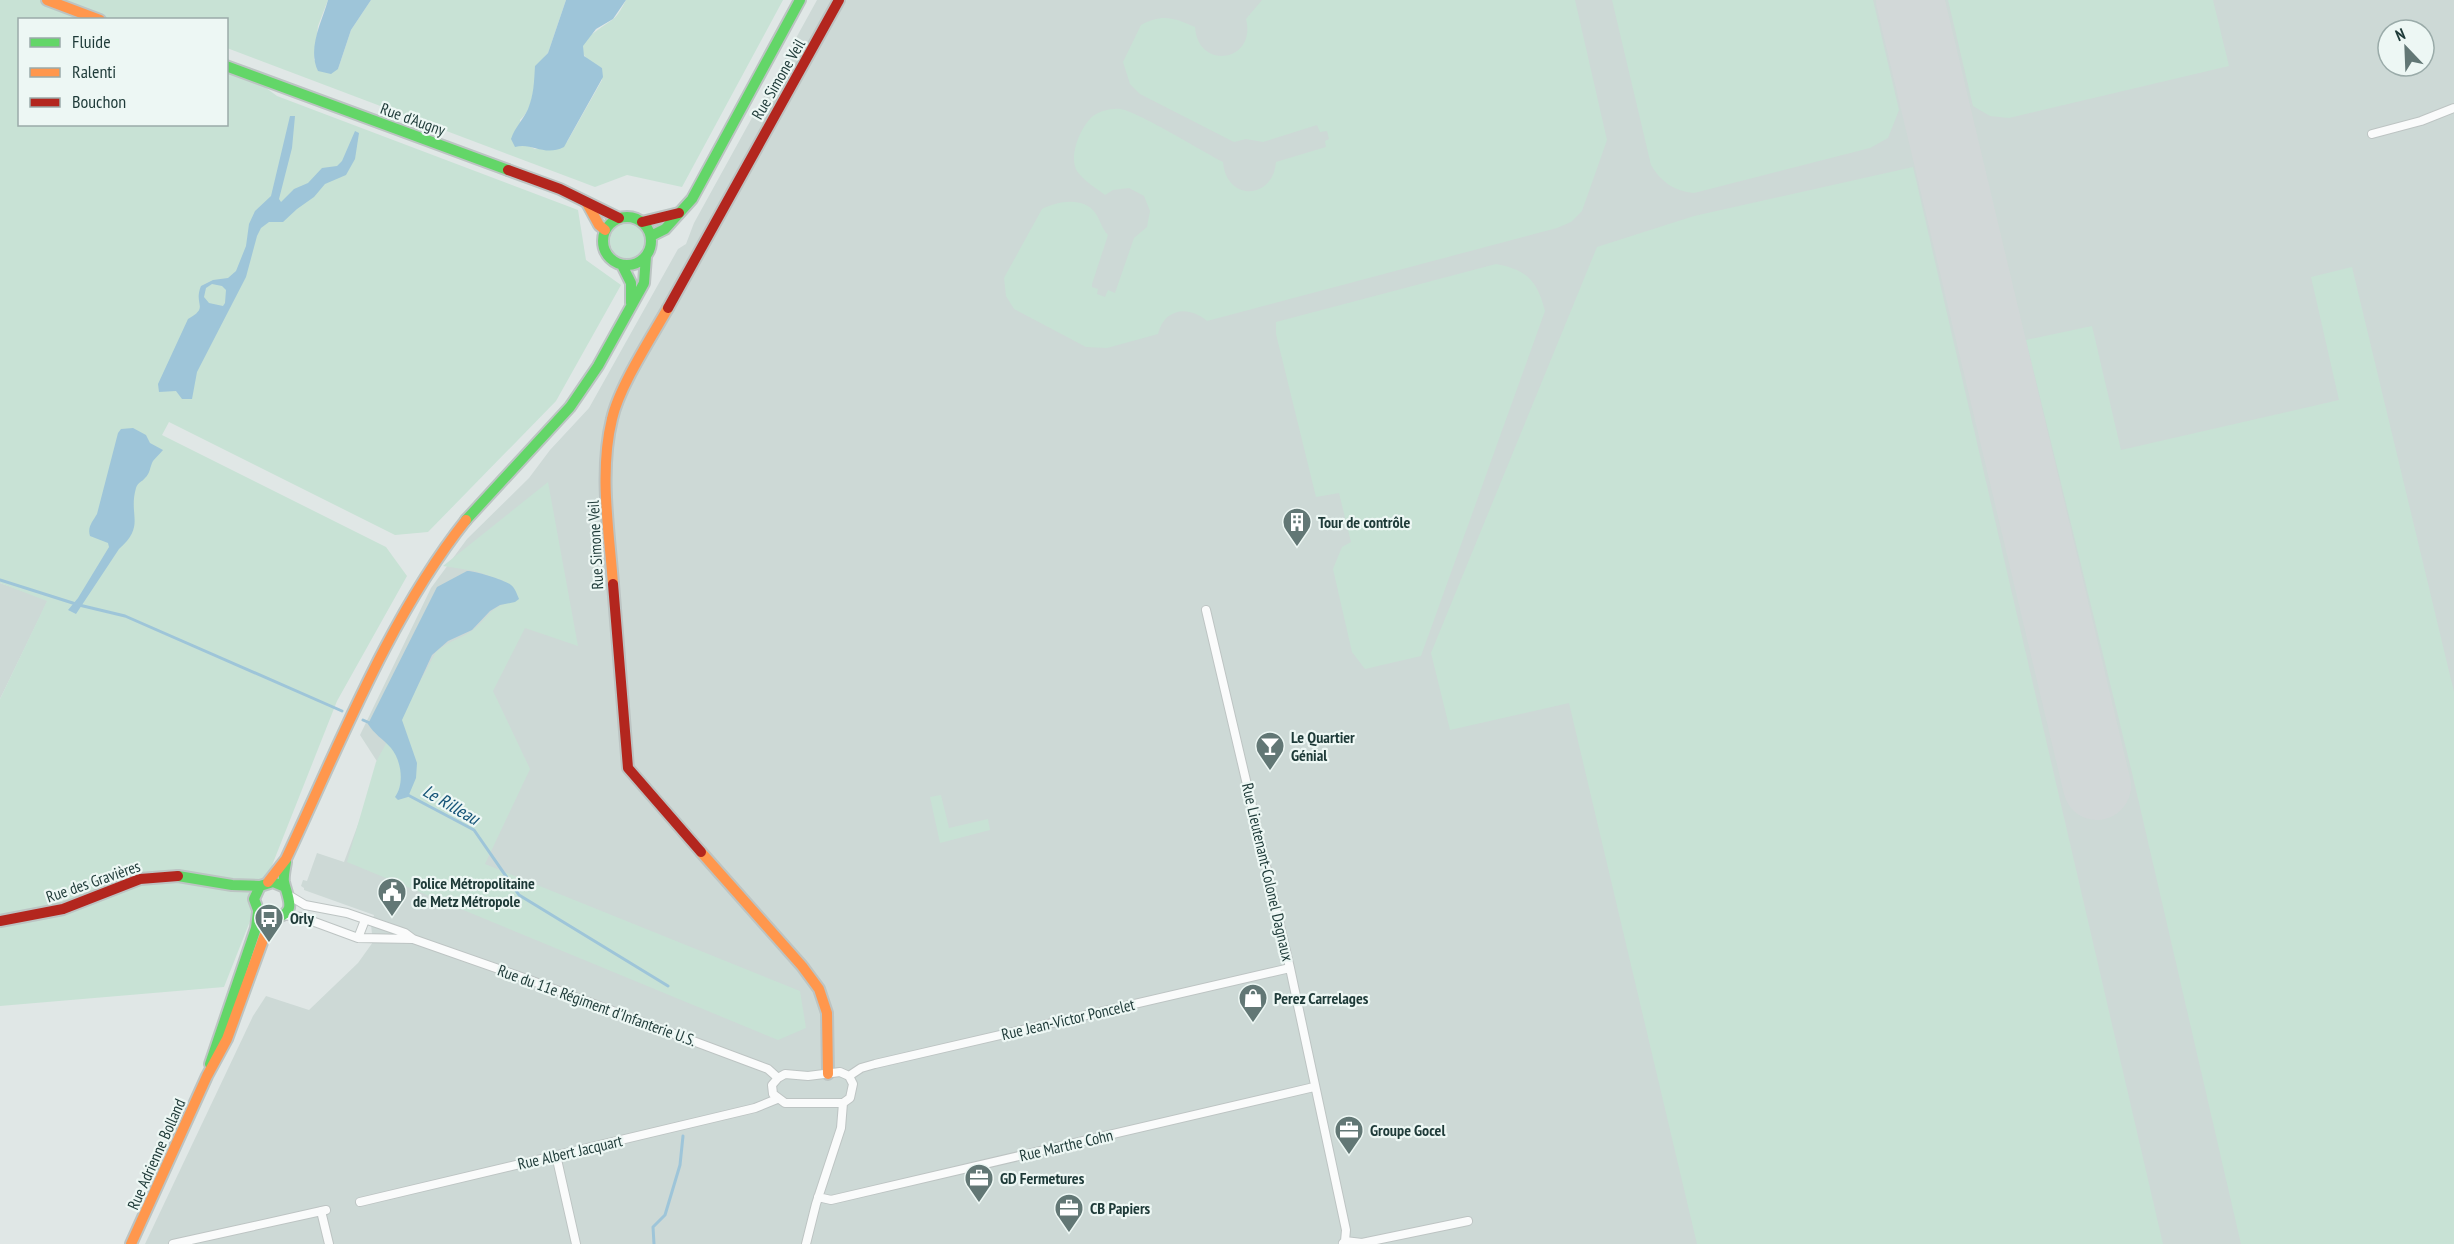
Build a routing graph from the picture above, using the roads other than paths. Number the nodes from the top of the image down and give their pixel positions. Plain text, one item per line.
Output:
1 (47, 0) edge
2 (800, 0) edge
3 (839, 0) edge
4 (95, 18) edge
5 (228, 67) edge
6 (2454, 108) edge
7 (2372, 134) dead end
8 (587, 203) junction
9 (680, 213) junction
10 (619, 218) junction
11 (642, 222) junction
12 (605, 230) junction
13 (651, 236) junction
14 (646, 256) junction
15 (622, 265) junction
16 (631, 306) junction
17 (1206, 610) dead end
18 (286, 859) junction
19 (264, 884) junction
20 (232, 885) junction
21 (287, 891) junction
22 (256, 908) junction
23 (278, 916) junction
24 (365, 920) junction
25 (0, 921) edge
26 (358, 938) junction
27 (413, 939) junction
28 (1290, 968) junction
29 (828, 1074) junction
30 (207, 1076) junction
31 (849, 1076) junction
32 (778, 1078) junction
33 (1314, 1087) junction
34 (777, 1099) junction
35 (843, 1103) junction
36 (556, 1155) junction
37 (818, 1197) junction
38 (360, 1202) dead end
39 (1468, 1221) dead end
40 (1344, 1243) edge
41 (131, 1244) edge
42 (173, 1244) edge
43 (329, 1244) edge
44 (576, 1244) edge
45 (806, 1244) edge

1 - 4 main road
2 - 9 main road
3 - 29 main road, Rue Simone Veil
5 - 8 main road, Rue d'Augny
6 - 7 street
8 - 10 main road, Rue d'Augny
8 - 12 main road
9 - 11 main road
9 - 13 main road
10 - 11 main road
10 - 12 main road
11 - 13 main road
12 - 15 main road
13 - 14 main road
14 - 15 main road
14 - 16 main road
15 - 16 main road
16 - 18 main road
17 - 28 street, Rue Lieutenant-Colonel Dagnaux
18 - 19 main road
18 - 21 main road
19 - 20 main road, Rue des Gravières
19 - 21 main road
19 - 22 main road
20 - 22 main road, Rue des Gravières
20 - 25 main road, Rue des Gravières
21 - 23 main road
21 - 24 street, Rue du 11e Régiment d'Infanterie U.S.
22 - 23 main road
22 - 30 main road, Rue Adrienne Bolland
23 - 26 street, Rue du 11e Régiment d'Infanterie U.S.
23 - 30 main road, Rue Adrienne Bolland
24 - 26 street
24 - 27 street, Rue du 11e Régiment d'Infanterie U.S.
26 - 27 street, Rue du 11e Régiment d'Infanterie U.S.
27 - 32 street, Rue du 11e Régiment d'Infanterie U.S.
28 - 31 street, Rue Jean-Victor Poncelet
28 - 33 street, Rue Lieutenant-Colonel Dagnaux
29 - 31 street
29 - 32 street
30 - 41 main road, Rue Adrienne Bolland
31 - 35 street
32 - 34 street
33 - 37 street, Rue Marthe Cohn
33 - 40 street, Rue Lieutenant-Colonel Dagnaux
34 - 35 street
34 - 36 street, Rue Albert Jacquart
35 - 37 street
36 - 38 street, Rue Albert Jacquart
36 - 44 street
37 - 45 street
39 - 40 street
42 - 43 street

